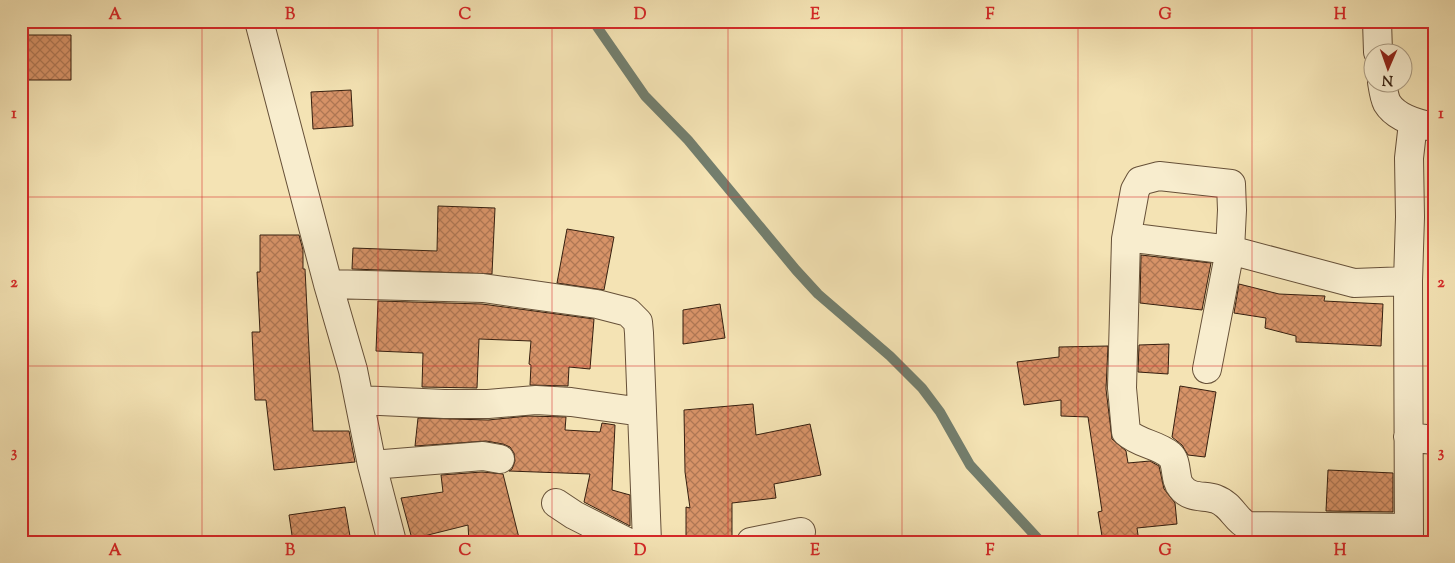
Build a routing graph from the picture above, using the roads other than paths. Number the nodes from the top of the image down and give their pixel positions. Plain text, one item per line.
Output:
1 (259, 21) edge
2 (1377, 21) edge
3 (1378, 42) edge
4 (1384, 92) edge
5 (1424, 125) edge
6 (1126, 239) junction
7 (1230, 250) junction
8 (1408, 281) junction
9 (328, 284) junction
10 (1207, 369) dead end
11 (359, 400) junction
12 (642, 412) junction
13 (1421, 439) edge
14 (500, 460) dead end
15 (372, 465) junction
16 (556, 503) dead end
17 (801, 532) dead end
18 (1409, 535) edge
19 (392, 542) edge
20 (627, 542) edge
21 (647, 542) edge
22 (751, 542) edge

1 - 9 street
2 - 3 street
4 - 5 street
5 - 8 street
6 - 7 street
6 - 7 street
6 - 18 street
7 - 8 street
7 - 10 street
8 - 13 street
9 - 11 street
9 - 12 street
11 - 12 street
11 - 15 street
12 - 21 street
13 - 18 street
14 - 15 street
15 - 19 street
16 - 20 street
17 - 22 street

